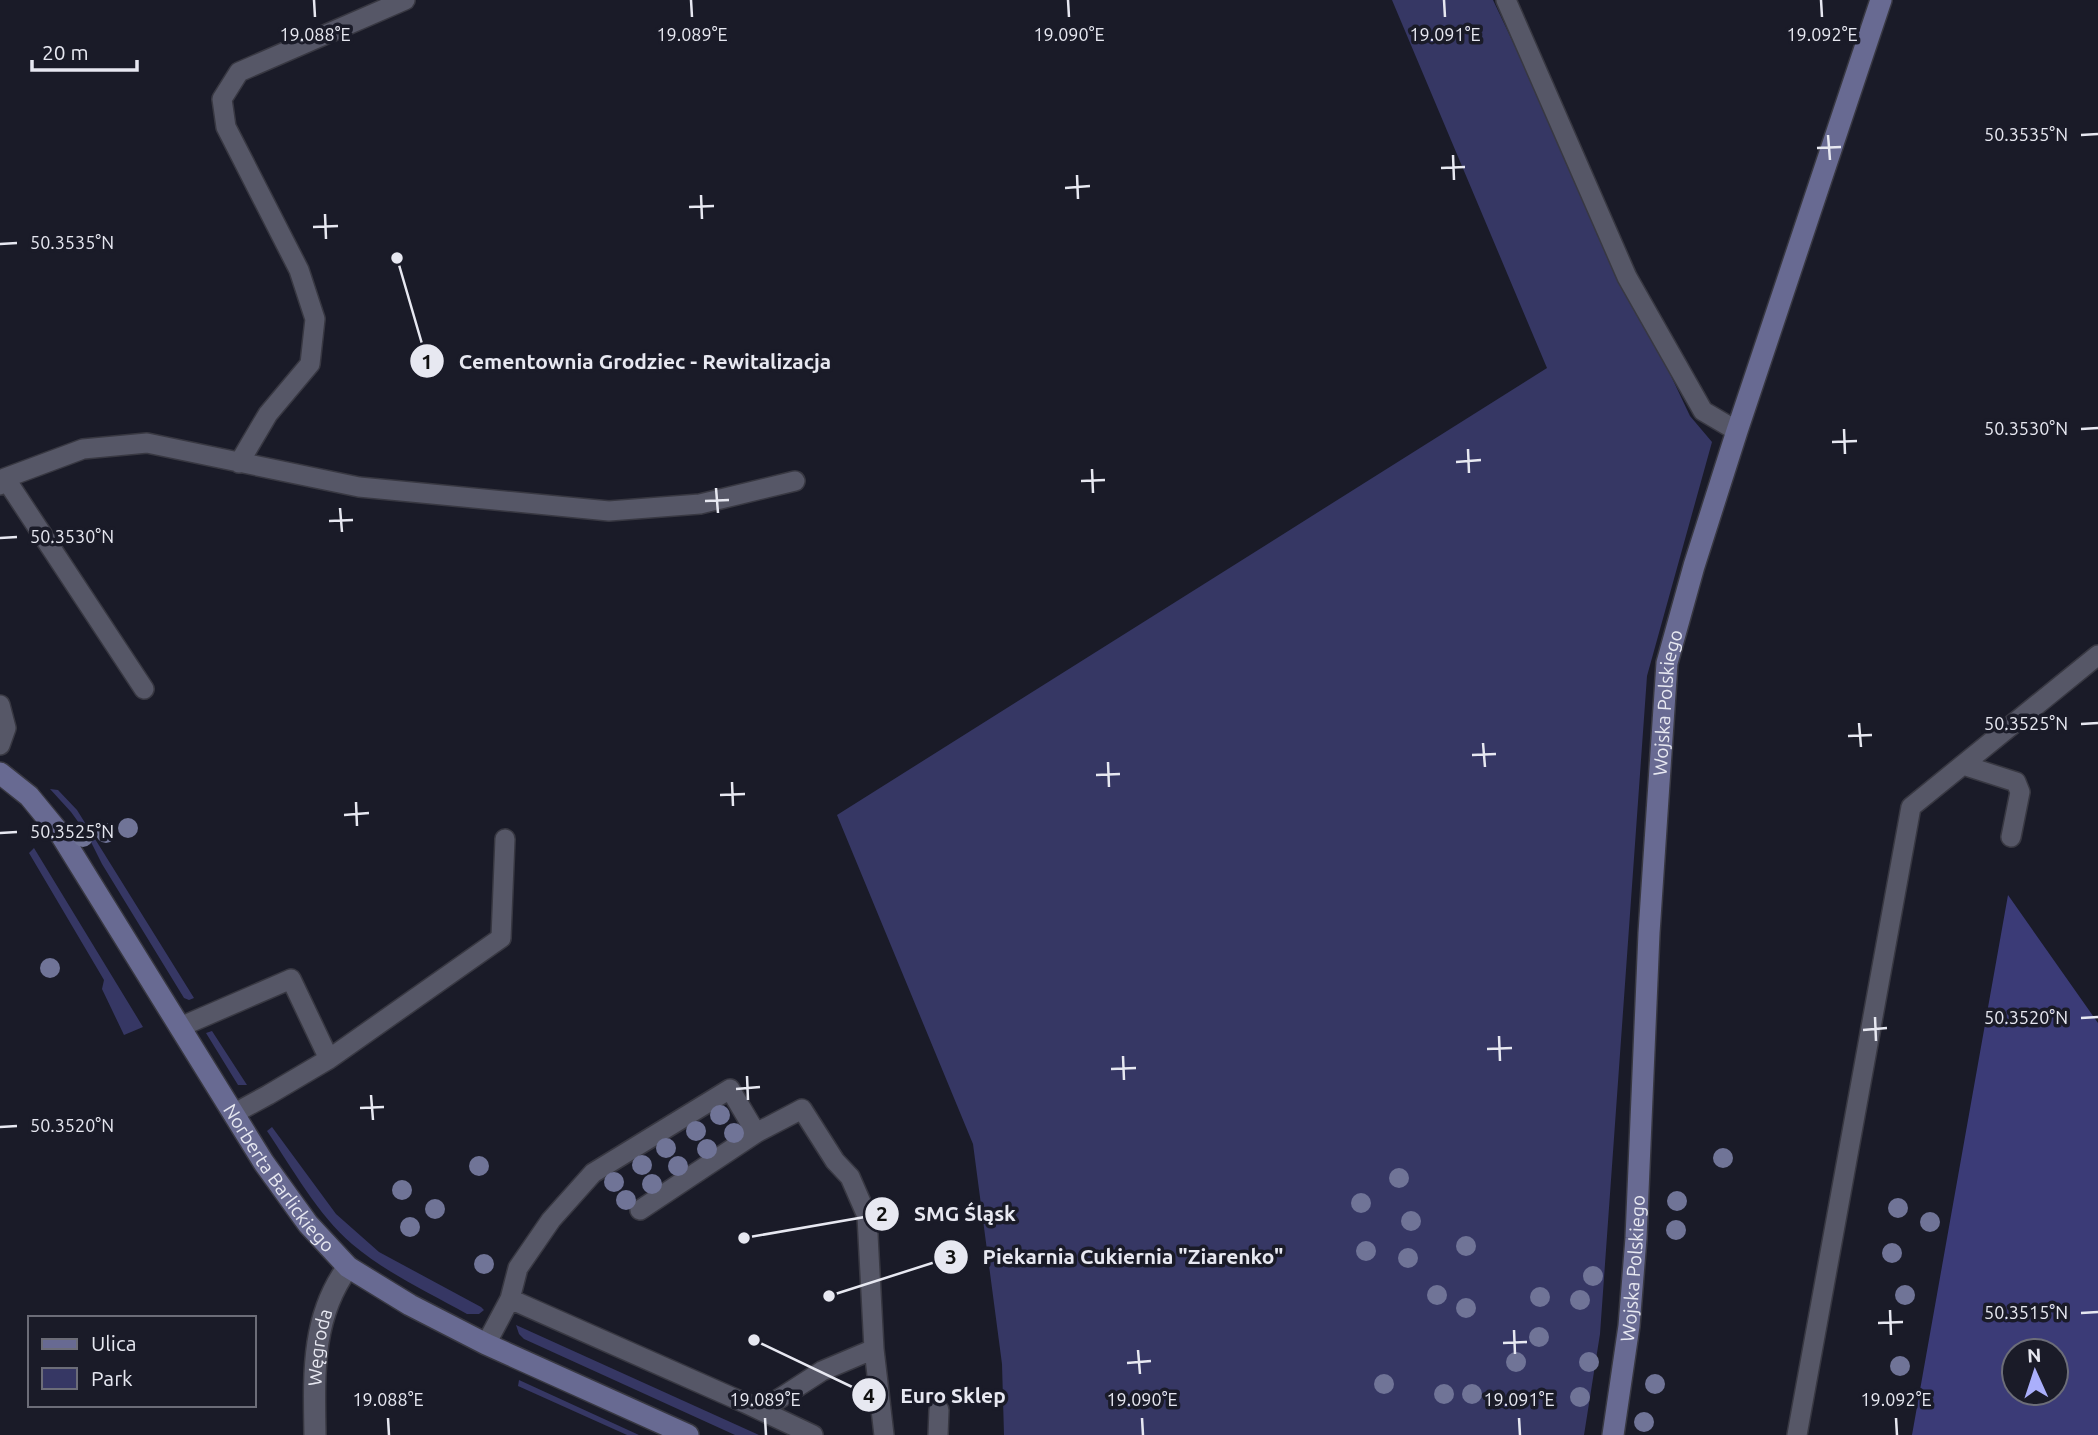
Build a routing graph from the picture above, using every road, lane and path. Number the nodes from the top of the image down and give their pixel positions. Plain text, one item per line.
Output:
1 (405, 0) edge
2 (1506, 0) edge
3 (1881, 0) edge
4 (1737, 430) junction
5 (239, 463) junction
6 (3, 481) edge
7 (795, 481) dead end
8 (2098, 655) edge
9 (144, 689) dead end
10 (0, 705) edge
11 (0, 745) edge
12 (1963, 765) junction
13 (0, 773) edge
14 (2011, 837) dead end
15 (505, 839) dead end
16 (180, 1027) junction
17 (329, 1059) junction
18 (233, 1114) junction
19 (756, 1133) junction
20 (639, 1210) dead end
21 (348, 1267) junction
22 (510, 1300) junction
23 (486, 1344) junction
24 (874, 1349) junction
25 (939, 1410) dead end
26 (765, 1412) junction
27 (315, 1435) edge
28 (688, 1435) edge
29 (814, 1435) edge
30 (884, 1435) edge
31 (938, 1435) edge
32 (1613, 1435) edge
33 (1797, 1435) edge

1 - 5 lane
2 - 4 lane
3 - 4 street, Wojska Polskiego
4 - 32 street, Wojska Polskiego
5 - 6 lane
5 - 7 lane
6 - 9 lane
8 - 12 lane
10 - 11 lane
12 - 14 lane
12 - 33 lane
13 - 16 street, Norberta Barlickiego
15 - 17 lane
16 - 17 lane
16 - 18 street, Norberta Barlickiego
17 - 18 lane
18 - 21 street, Norberta Barlickiego
19 - 20 lane
19 - 22 lane
19 - 24 lane
21 - 23 street, Norberta Barlickiego
21 - 27 street, Węgroda
22 - 23 lane
22 - 26 lane
23 - 28 street, Norberta Barlickiego
24 - 26 lane
24 - 30 lane
25 - 31 lane
26 - 29 lane

